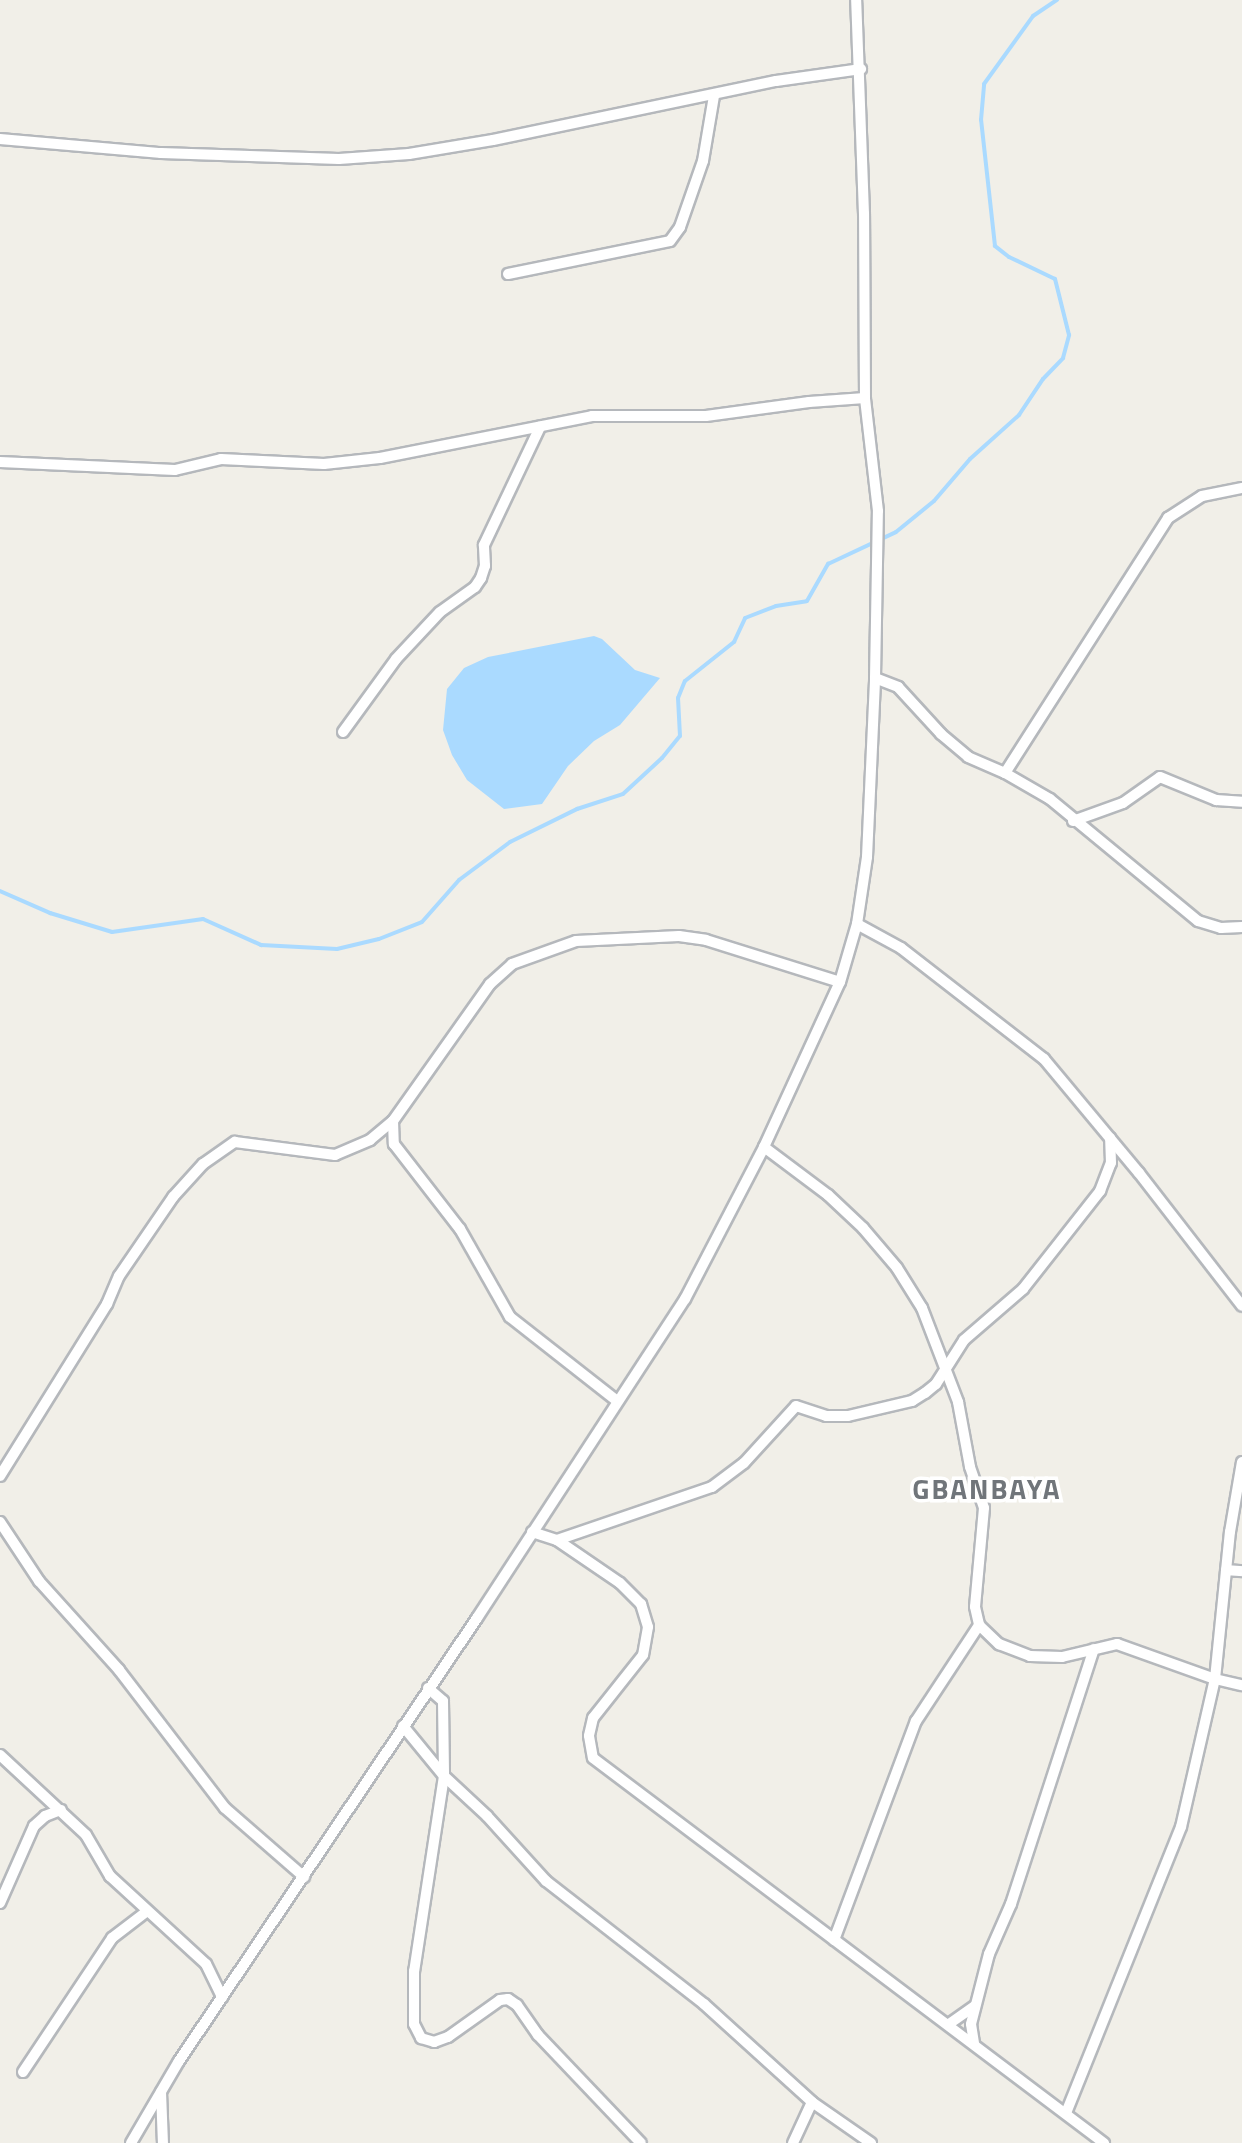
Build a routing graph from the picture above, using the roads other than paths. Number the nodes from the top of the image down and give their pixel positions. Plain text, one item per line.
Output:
1 (856, 0) edge
2 (861, 69) junction
3 (714, 96) junction
4 (0, 139) edge
5 (508, 274) dead end
6 (865, 398) junction
7 (540, 427) junction
8 (0, 462) edge
9 (1242, 488) edge
10 (875, 678) junction
11 (343, 732) dead end
12 (1005, 773) junction
13 (1242, 802) edge
14 (1073, 821) junction
15 (857, 924) junction
16 (1242, 927) edge
17 (840, 982) junction
18 (393, 1121) junction
19 (1110, 1138) junction
20 (370, 1140) junction
21 (394, 1144) junction
22 (764, 1147) junction
23 (1242, 1306) edge
24 (946, 1370) junction
25 (617, 1401) junction
26 (1242, 1462) edge
27 (0, 1476) edge
28 (0, 1522) edge
29 (532, 1532) junction
30 (557, 1540) junction
31 (1226, 1570) junction
32 (1242, 1571) edge
33 (979, 1625) junction
34 (1094, 1649) junction
35 (1215, 1679) junction
36 (1242, 1685) edge
37 (428, 1688) junction
38 (403, 1726) junction
39 (0, 1755) edge
40 (444, 1776) junction
41 (61, 1810) junction
42 (304, 1877) junction
43 (2, 1896) edge
44 (146, 1912) junction
45 (834, 1940) junction
46 (222, 1997) junction
47 (975, 2006) junction
48 (949, 2024) junction
49 (974, 2043) junction
50 (23, 2072) dead end
51 (161, 2090) junction
52 (812, 2102) junction
53 (1066, 2113) junction
54 (131, 2143) edge
55 (163, 2143) edge
56 (641, 2143) edge
57 (793, 2143) edge
58 (871, 2143) edge
59 (1104, 2143) edge

1 - 2 street
2 - 3 street
2 - 6 street
3 - 4 street
3 - 5 street
6 - 7 street
6 - 10 street
7 - 8 street
7 - 11 street
9 - 12 street
10 - 12 street
10 - 15 street
12 - 14 street
13 - 14 street
14 - 16 street
15 - 17 street
15 - 19 street
17 - 18 street
17 - 22 street
18 - 20 street
18 - 21 street
19 - 23 street
19 - 24 street
20 - 21 street
20 - 27 street
21 - 25 street
22 - 24 street
22 - 25 street
24 - 30 street
24 - 33 street
25 - 29 street
26 - 31 street
28 - 42 street
29 - 30 street
29 - 37 street
30 - 45 street
31 - 32 street
31 - 35 street
33 - 34 street
33 - 45 street
34 - 35 street
34 - 47 street
35 - 36 street
35 - 53 street
37 - 38 street
37 - 40 street
38 - 40 street
38 - 42 street
39 - 41 street
40 - 52 street
40 - 56 street
41 - 43 street
41 - 44 street
42 - 46 street
44 - 46 street
44 - 50 street
45 - 48 street
46 - 51 street
47 - 48 street
47 - 49 street
48 - 49 street
49 - 53 street
51 - 54 street
51 - 55 street
52 - 57 street
52 - 58 street
53 - 59 street

